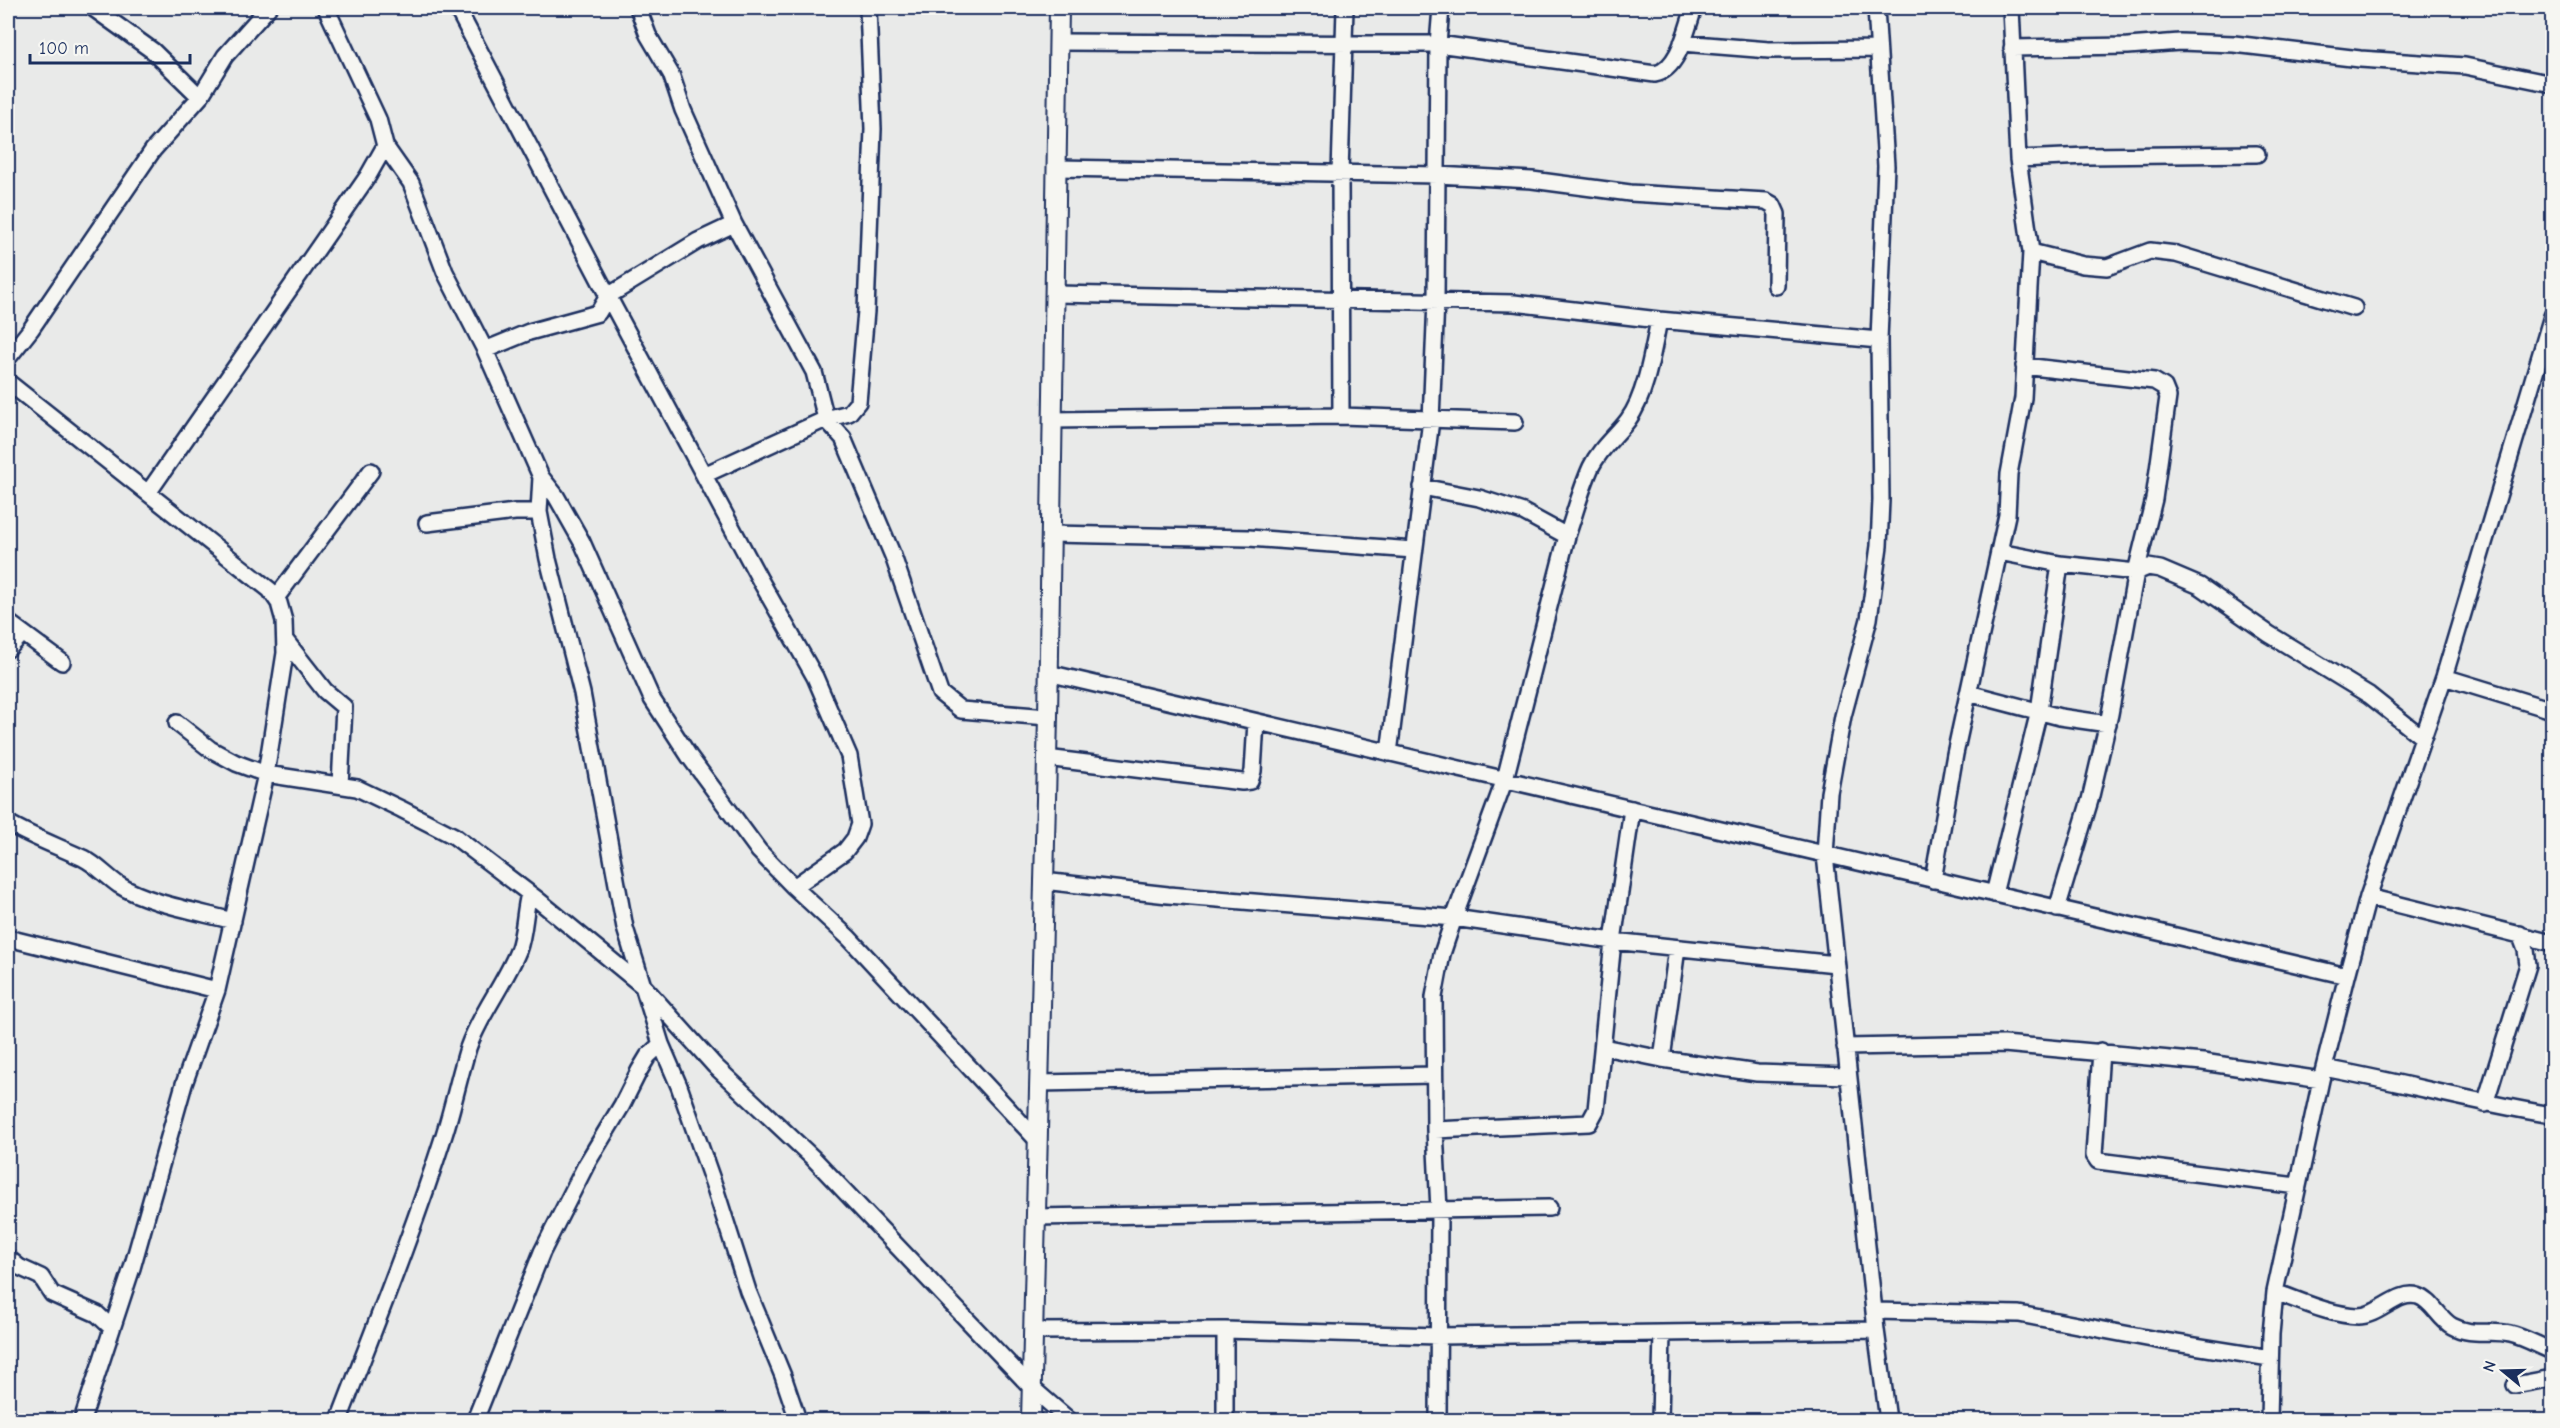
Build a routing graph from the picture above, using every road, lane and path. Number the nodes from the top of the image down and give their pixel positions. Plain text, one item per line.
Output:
1 (96, 8) edge
2 (268, 8) edge
3 (326, 8) edge
4 (457, 8) edge
5 (638, 8) edge
6 (868, 8) edge
7 (1059, 8) edge
8 (1345, 8) edge
9 (1441, 8) edge
10 (1694, 8) edge
11 (1876, 8) edge
12 (2011, 8) edge
13 (1059, 42) junction
14 (1682, 43) junction
15 (1344, 44) junction
16 (1438, 44) junction
17 (2012, 48) junction
18 (1877, 49) junction
19 (2553, 84) edge
20 (200, 97) junction
21 (385, 146) junction
22 (2257, 154) dead end
23 (2018, 159) junction
24 (1058, 168) junction
25 (1340, 173) junction
26 (1437, 175) junction
27 (734, 224) junction
28 (2031, 252) junction
29 (1776, 286) dead end
30 (1056, 294) junction
31 (608, 296) junction
32 (1341, 300) junction
33 (1436, 300) junction
34 (2354, 308) dead end
35 (2553, 316) edge
36 (1659, 320) junction
37 (1879, 340) junction
38 (485, 350) junction
39 (8, 358) edge
40 (2024, 366) junction
41 (8, 382) edge
42 (1341, 416) junction
43 (826, 419) junction
44 (1053, 420) junction
45 (1431, 420) junction
46 (1515, 422) dead end
47 (371, 471) dead end
48 (704, 475) junction
49 (541, 477) junction
50 (1422, 487) junction
51 (148, 493) junction
52 (539, 512) junction
53 (427, 523) dead end
54 (1051, 534) junction
55 (1567, 536) junction
56 (1414, 550) junction
57 (1999, 552) junction
58 (2060, 564) junction
59 (2136, 572) junction
60 (276, 598) junction
61 (8, 622) edge
62 (23, 633) junction
63 (285, 639) junction
64 (8, 649) edge
65 (62, 662) dead end
66 (1048, 673) junction
67 (2444, 677) junction
68 (1968, 693) junction
69 (2553, 710) edge
70 (2039, 711) junction
71 (1048, 717) junction
72 (1256, 722) junction
73 (177, 723) dead end
74 (2108, 724) junction
75 (2423, 738) junction
76 (1389, 753) junction
77 (1046, 758) junction
78 (266, 774) junction
79 (1505, 779) junction
80 (340, 785) junction
81 (1632, 809) junction
82 (8, 823) edge
83 (1825, 855) junction
84 (1043, 880) junction
85 (1933, 880) junction
86 (794, 887) junction
87 (529, 894) junction
88 (1994, 894) junction
89 (2368, 897) junction
90 (2057, 909) junction
91 (1454, 918) junction
92 (233, 921) junction
93 (2520, 934) junction
94 (8, 938) edge
95 (1613, 941) junction
96 (2553, 943) edge
97 (1677, 948) junction
98 (1836, 964) junction
99 (2347, 976) junction
100 (645, 988) junction
101 (217, 990) junction
102 (661, 1044) junction
103 (1603, 1047) junction
104 (1845, 1047) junction
105 (2101, 1051) junction
106 (1662, 1059) junction
107 (2323, 1074) junction
108 (1434, 1075) junction
109 (1848, 1076) junction
110 (1039, 1083) junction
111 (2485, 1104) junction
112 (2553, 1115) edge
113 (1435, 1130) junction
114 (1038, 1141) junction
115 (2297, 1186) junction
116 (1549, 1208) dead end
117 (1439, 1210) junction
118 (1036, 1218) junction
119 (8, 1258) edge
120 (2275, 1292) junction
121 (1874, 1311) junction
122 (112, 1328) junction
123 (1225, 1330) junction
124 (1876, 1330) junction
125 (1034, 1331) junction
126 (1662, 1333) junction
127 (1438, 1336) junction
128 (2553, 1351) edge
129 (2270, 1358) junction
130 (2553, 1378) edge
131 (2515, 1385) dead end
132 (1032, 1388) junction
133 (82, 1420) edge
134 (339, 1420) edge
135 (475, 1420) edge
136 (798, 1420) edge
137 (1031, 1420) edge
138 (1069, 1420) edge
139 (1225, 1420) edge
140 (1438, 1420) edge
141 (1660, 1420) edge
142 (1888, 1420) edge
143 (2269, 1420) edge

1 - 20 street
2 - 20 street
3 - 21 street
4 - 31 street
5 - 27 street
6 - 43 street
7 - 13 main road
8 - 15 street
9 - 16 street
10 - 14 street
11 - 18 street
12 - 17 street
13 - 15 street
13 - 24 main road
14 - 16 street
14 - 18 street
15 - 16 street
15 - 25 street
16 - 26 street
17 - 19 street
17 - 23 street
18 - 37 street
20 - 39 street
21 - 38 street
21 - 51 street
22 - 23 street
23 - 28 street
24 - 25 street
24 - 30 main road
25 - 26 street
25 - 32 street
26 - 29 street
26 - 33 street
27 - 31 street
27 - 43 street
28 - 34 street
28 - 40 street
30 - 32 street
30 - 44 main road
31 - 38 street
31 - 48 street
32 - 33 street
32 - 42 street
33 - 36 street
33 - 45 street
35 - 67 street
36 - 37 street
36 - 55 street
37 - 83 street
38 - 49 street
40 - 57 street
40 - 59 street
41 - 51 street
42 - 44 street
42 - 45 street
43 - 48 street
43 - 71 street
44 - 54 main road
45 - 46 street
45 - 50 street
47 - 60 street
48 - 86 street
49 - 52 street
49 - 86 street
50 - 55 street
50 - 56 street
51 - 60 street
52 - 53 street
52 - 100 street
54 - 56 street
54 - 66 main road
55 - 79 street
56 - 76 street
57 - 58 street
57 - 68 street
58 - 59 street
58 - 70 street
59 - 74 street
59 - 75 street
60 - 63 street
61 - 62 street
62 - 64 street
62 - 65 street
63 - 78 street
63 - 80 street
66 - 71 main road
66 - 72 street
67 - 69 street
67 - 75 street
68 - 70 street
68 - 85 street
70 - 74 street
70 - 88 street
71 - 77 main road
72 - 76 street
72 - 77 street
73 - 78 street
74 - 90 street
75 - 89 street
76 - 79 street
77 - 84 main road
78 - 80 street
78 - 92 street
79 - 81 street
79 - 91 street
80 - 87 street
81 - 83 street
81 - 95 street
82 - 92 street
83 - 85 street
83 - 98 street
84 - 91 street
84 - 110 main road
85 - 88 street
86 - 114 street
87 - 100 street
87 - 134 street
88 - 90 street
89 - 93 street
89 - 99 street
90 - 99 street
91 - 95 street
91 - 108 street
92 - 101 street
93 - 96 street
93 - 111 street
94 - 101 street
95 - 97 street
95 - 103 street
97 - 98 street
97 - 106 street
98 - 104 street
99 - 107 street
100 - 102 street
100 - 132 street
101 - 122 street
102 - 135 street
102 - 136 street
103 - 106 street
103 - 113 street
104 - 105 street
104 - 109 street
105 - 107 street
105 - 115 street
106 - 109 street
107 - 111 street
107 - 115 street
108 - 110 street
108 - 113 street
109 - 121 street
110 - 114 main road
111 - 112 street
113 - 117 street
114 - 118 main road
115 - 120 street
116 - 117 street
117 - 118 street
117 - 127 street
118 - 125 main road
119 - 122 street
120 - 128 street
120 - 129 street
121 - 124 street
121 - 129 street
122 - 133 street
123 - 125 street
123 - 127 street
123 - 139 street
124 - 126 street
124 - 142 street
125 - 132 main road
126 - 127 street
126 - 141 street
127 - 140 street
129 - 143 street
130 - 131 street
132 - 137 main road
132 - 138 street

